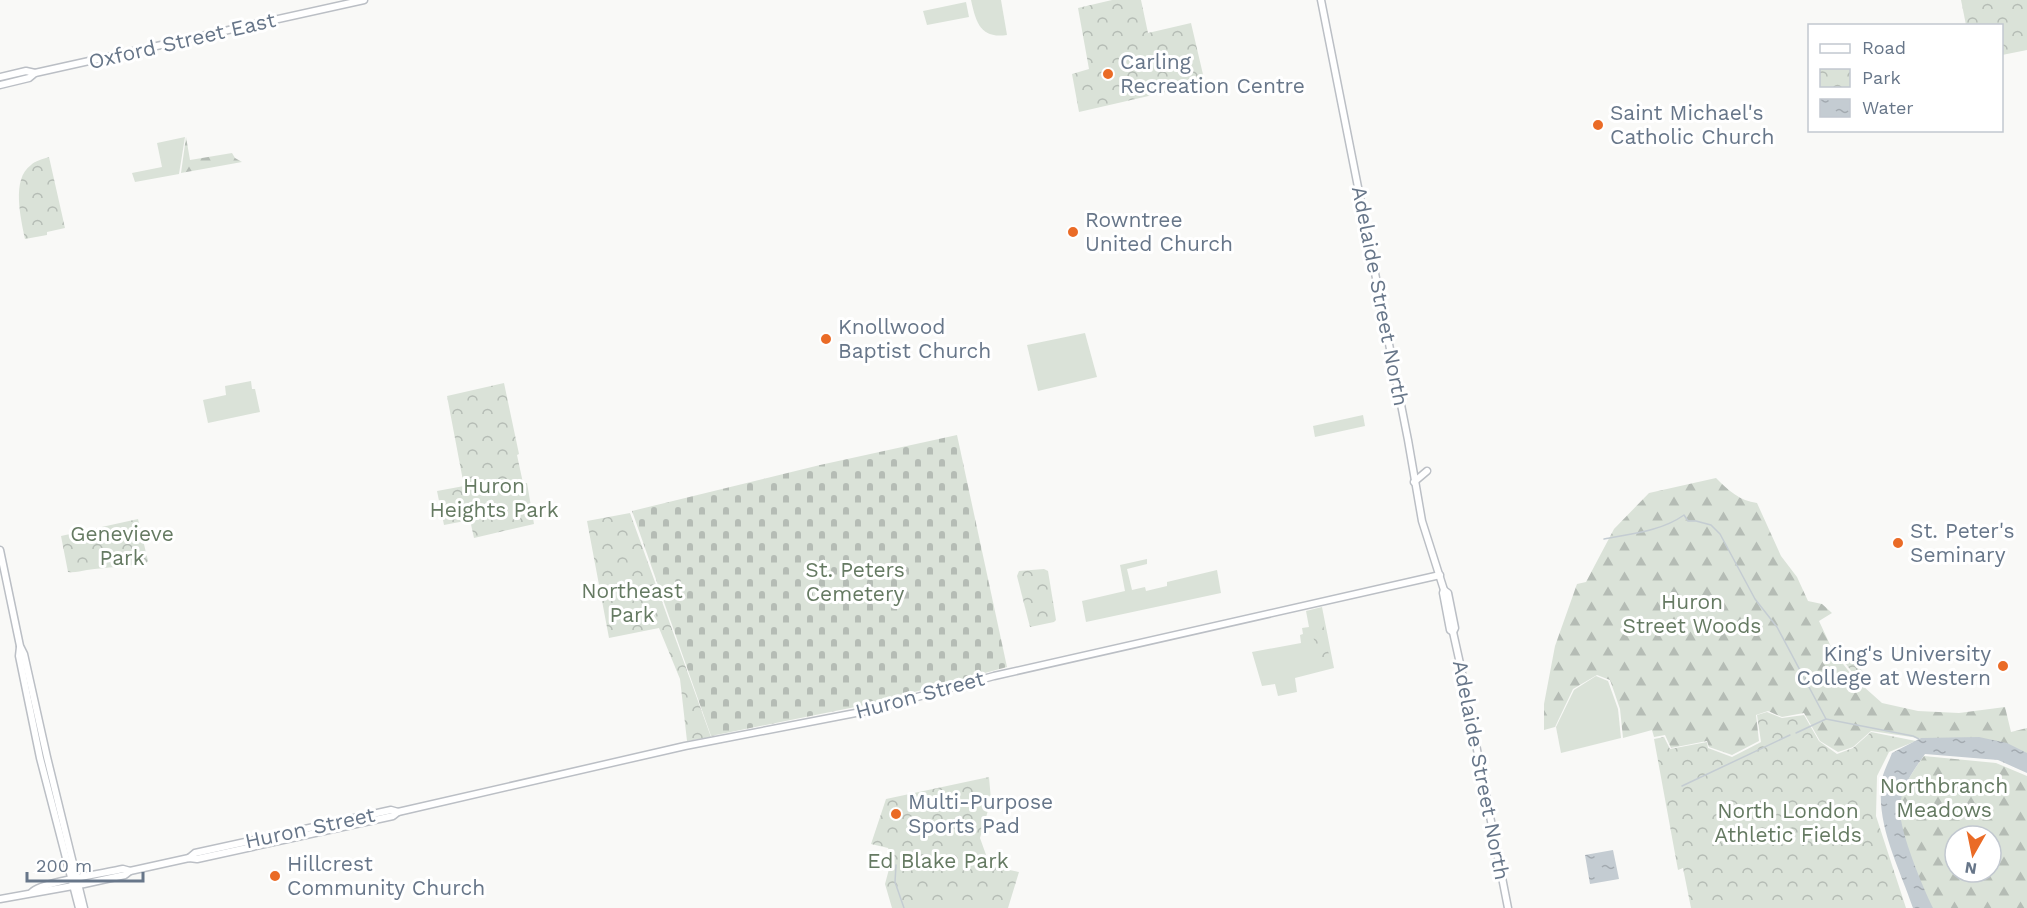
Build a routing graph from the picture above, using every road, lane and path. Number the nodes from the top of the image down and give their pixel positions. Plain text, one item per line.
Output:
1 (364, 0) edge
2 (1321, 0) edge
3 (35, 73) junction
4 (0, 77) edge
5 (0, 85) edge
6 (1411, 465) junction
7 (1414, 482) junction
8 (0, 550) edge
9 (1433, 555) junction
10 (1440, 575) junction
11 (1427, 578) junction
12 (75, 882) junction
13 (0, 899) edge
14 (78, 908) edge
15 (84, 908) edge
16 (1508, 908) edge

1 - 3 main road, Oxford Street East
2 - 6 main road, Adelaide Street North
3 - 4 main road, Oxford Street East
3 - 5 main road, Oxford Street East
6 - 7 main road, Adelaide Street North
6 - 7 main road
7 - 9 main road, Adelaide Street North
8 - 12 main road
9 - 10 main road, Adelaide Street North
9 - 11 main road
10 - 11 main road, Huron Street
10 - 16 main road, Adelaide Street North
11 - 12 main road, Huron Street
12 - 13 main road, Huron Street
12 - 14 main road
12 - 15 main road

